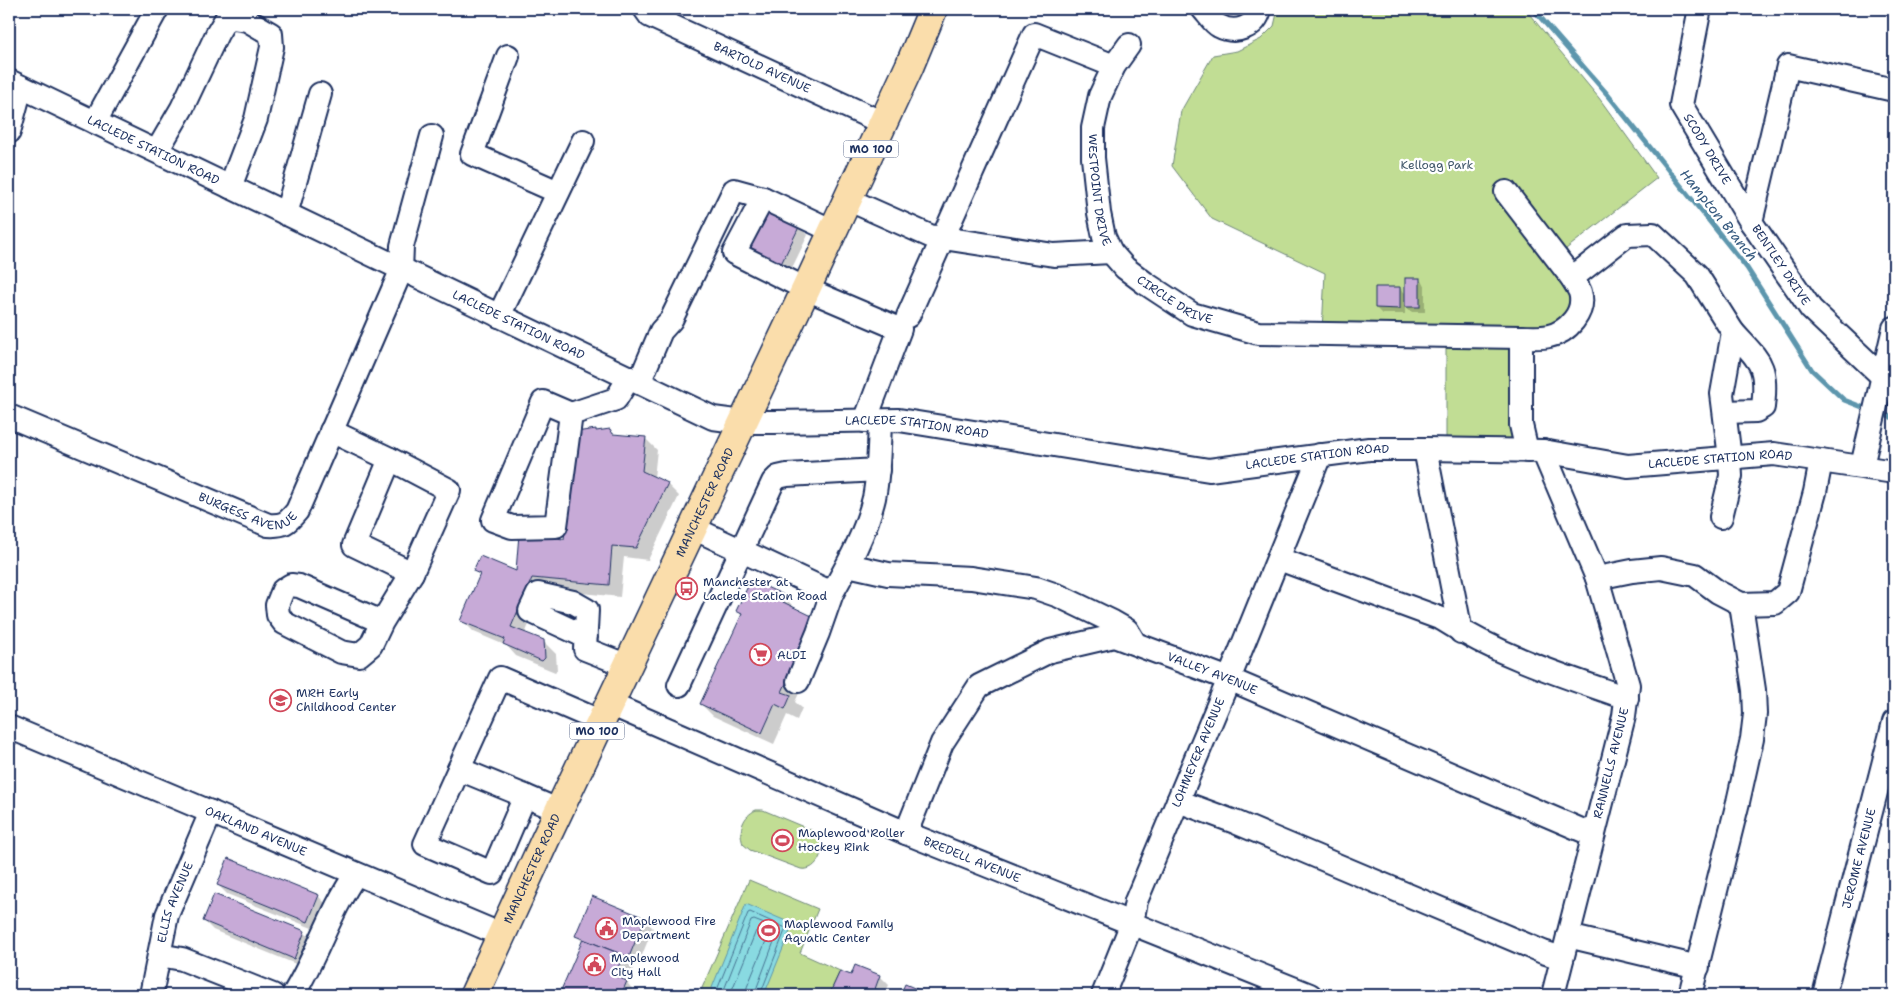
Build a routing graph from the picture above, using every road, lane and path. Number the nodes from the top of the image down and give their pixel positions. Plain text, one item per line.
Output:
1 (157, 9) edge
2 (645, 9) edge
3 (933, 9) edge
4 (1203, 9) edge
5 (1260, 9) edge
6 (1699, 13) dead end
7 (1129, 45) dead end
8 (508, 56) dead end
9 (1114, 66) junction
10 (15, 84) edge
11 (1894, 90) edge
12 (320, 94) dead end
13 (96, 122) junction
14 (883, 123) junction
15 (9, 132) edge
16 (432, 136) dead end
17 (583, 142) dead end
18 (157, 151) junction
19 (230, 187) junction
20 (558, 192) junction
21 (1506, 192) dead end
22 (763, 198) junction
23 (847, 199) junction
24 (286, 214) junction
25 (1751, 222) junction
26 (833, 231) junction
27 (943, 238) junction
28 (1111, 252) junction
29 (401, 270) junction
30 (1572, 278) junction
31 (806, 289) junction
32 (499, 316) junction
33 (908, 316) dead end
34 (1894, 328) edge
35 (1732, 332) junction
36 (1522, 337) junction
37 (1883, 378) junction
38 (634, 381) junction
39 (1725, 412) junction
40 (571, 414) junction
41 (9, 416) edge
42 (872, 421) junction
43 (743, 422) junction
44 (331, 431) junction
45 (1425, 449) junction
46 (1535, 451) junction
47 (1320, 455) junction
48 (1730, 458) junction
49 (390, 459) junction
50 (1822, 461) junction
51 (1862, 466) junction
52 (878, 470) junction
53 (1894, 472) edge
54 (1721, 517) dead end
55 (693, 528) junction
56 (740, 550) junction
57 (1278, 559) junction
58 (848, 565) junction
59 (412, 573) junction
60 (1597, 578) junction
61 (832, 593) junction
62 (1741, 604) junction
63 (382, 622) dead end
64 (1461, 632) junction
65 (586, 637) dead end
66 (1134, 643) junction
67 (628, 666) junction
68 (1230, 679) junction
69 (798, 681) dead end
70 (679, 685) dead end
71 (1627, 698) junction
72 (606, 713) junction
73 (1894, 722) edge
74 (9, 727) edge
75 (459, 769) junction
76 (525, 796) junction
77 (1178, 801) junction
78 (560, 810) junction
79 (211, 812) junction
80 (906, 833) junction
81 (1593, 835) junction
82 (356, 874) junction
83 (1132, 922) junction
84 (502, 935) junction
85 (1568, 936) junction
86 (159, 955) junction
87 (1562, 958) junction
88 (1698, 967) junction
89 (151, 995) edge
90 (273, 995) edge
91 (293, 995) edge
92 (474, 995) edge
93 (1103, 995) edge
94 (1310, 995) edge
95 (1553, 995) edge
96 (1690, 995) edge
97 (1824, 995) edge

1 - 13 street
2 - 14 street, BARTOLD AVENUE
3 - 14 main road, MANCHESTER ROAD / MO 100
4 - 5 street
6 - 25 street, SCODY DRIVE
7 - 9 street, WESTPOINT DRIVE
8 - 20 street
9 - 27 street
9 - 28 street, WESTPOINT DRIVE
10 - 13 street, LACLEDE STATION ROAD
10 - 15 street
11 - 25 street, BENTLEY DRIVE
12 - 24 street
13 - 18 street, LACLEDE STATION ROAD
14 - 23 main road, MANCHESTER ROAD / MO 100
16 - 29 street
17 - 20 street
18 - 19 street, LACLEDE STATION ROAD
18 - 19 street
19 - 24 street, LACLEDE STATION ROAD
20 - 32 street
21 - 30 street
22 - 26 street
22 - 31 street
22 - 38 street
23 - 26 main road, MANCHESTER ROAD / MO 100
23 - 27 street
24 - 29 street, LACLEDE STATION ROAD
25 - 37 street, BENTLEY DRIVE
26 - 31 main road, MANCHESTER ROAD / MO 100
27 - 28 street
27 - 33 street
28 - 36 street, CIRCLE DRIVE
29 - 32 street, LACLEDE STATION ROAD
29 - 44 street, BURGESS AVENUE
30 - 35 street
30 - 36 street
31 - 42 street
31 - 43 main road, MANCHESTER ROAD / MO 100
32 - 38 street, LACLEDE STATION ROAD
34 - 37 street
35 - 39 street
35 - 39 street
36 - 46 street, RANNELLS AVENUE
37 - 51 street
38 - 40 street
38 - 43 street, LACLEDE STATION ROAD
39 - 48 street
40 - 40 street
41 - 44 street, BURGESS AVENUE
42 - 43 street, LACLEDE STATION ROAD
42 - 47 street, LACLEDE STATION ROAD
42 - 52 street
43 - 55 main road, MANCHESTER ROAD / MO 100
44 - 49 street
45 - 46 street, LACLEDE STATION ROAD
45 - 47 street, LACLEDE STATION ROAD
45 - 64 street
46 - 48 street, LACLEDE STATION ROAD
46 - 60 street, RANNELLS AVENUE
47 - 57 street, LOHMEYER AVENUE
48 - 50 street, LACLEDE STATION ROAD
48 - 54 street
49 - 59 street
49 - 59 street
50 - 51 street, LACLEDE STATION ROAD
50 - 62 street
51 - 53 street, LACLEDE STATION ROAD
52 - 56 street
52 - 58 street
55 - 56 street
55 - 67 main road, MANCHESTER ROAD / MO 100
56 - 61 street
56 - 70 street
57 - 64 street
57 - 68 street, LOHMEYER AVENUE
58 - 61 street
58 - 66 street
59 - 63 street
60 - 62 street
60 - 71 street, RANNELLS AVENUE
61 - 69 street
62 - 88 street
64 - 71 street
65 - 67 street
66 - 68 street, VALLEY AVENUE
66 - 80 street, VALLEY AVENUE
67 - 72 main road, MANCHESTER ROAD / MO 100
68 - 77 street, LOHMEYER AVENUE
68 - 81 street, VALLEY AVENUE
71 - 81 street, RANNELLS AVENUE
72 - 75 street, BREDELL AVENUE
72 - 78 main road, MANCHESTER ROAD / MO 100
72 - 80 street, BREDELL AVENUE
73 - 97 street, JEROME AVENUE
74 - 79 street, OAKLAND AVENUE
75 - 76 street
75 - 76 street
76 - 78 street
77 - 83 street, LOHMEYER AVENUE
77 - 87 street
78 - 84 main road, MANCHESTER ROAD / MO 100
79 - 82 street, OAKLAND AVENUE
79 - 86 street, ELLIS AVENUE
80 - 83 street, BREDELL AVENUE
81 - 85 street, RANNELLS AVENUE
82 - 84 street, OAKLAND AVENUE
82 - 91 street
83 - 93 street, LOHMEYER AVENUE
83 - 94 street, BREDELL AVENUE
84 - 92 main road, MANCHESTER ROAD / MO 100
85 - 87 street, RANNELLS AVENUE
85 - 88 street
86 - 89 street, ELLIS AVENUE
86 - 90 street
87 - 95 street, RANNELLS AVENUE
88 - 96 street

